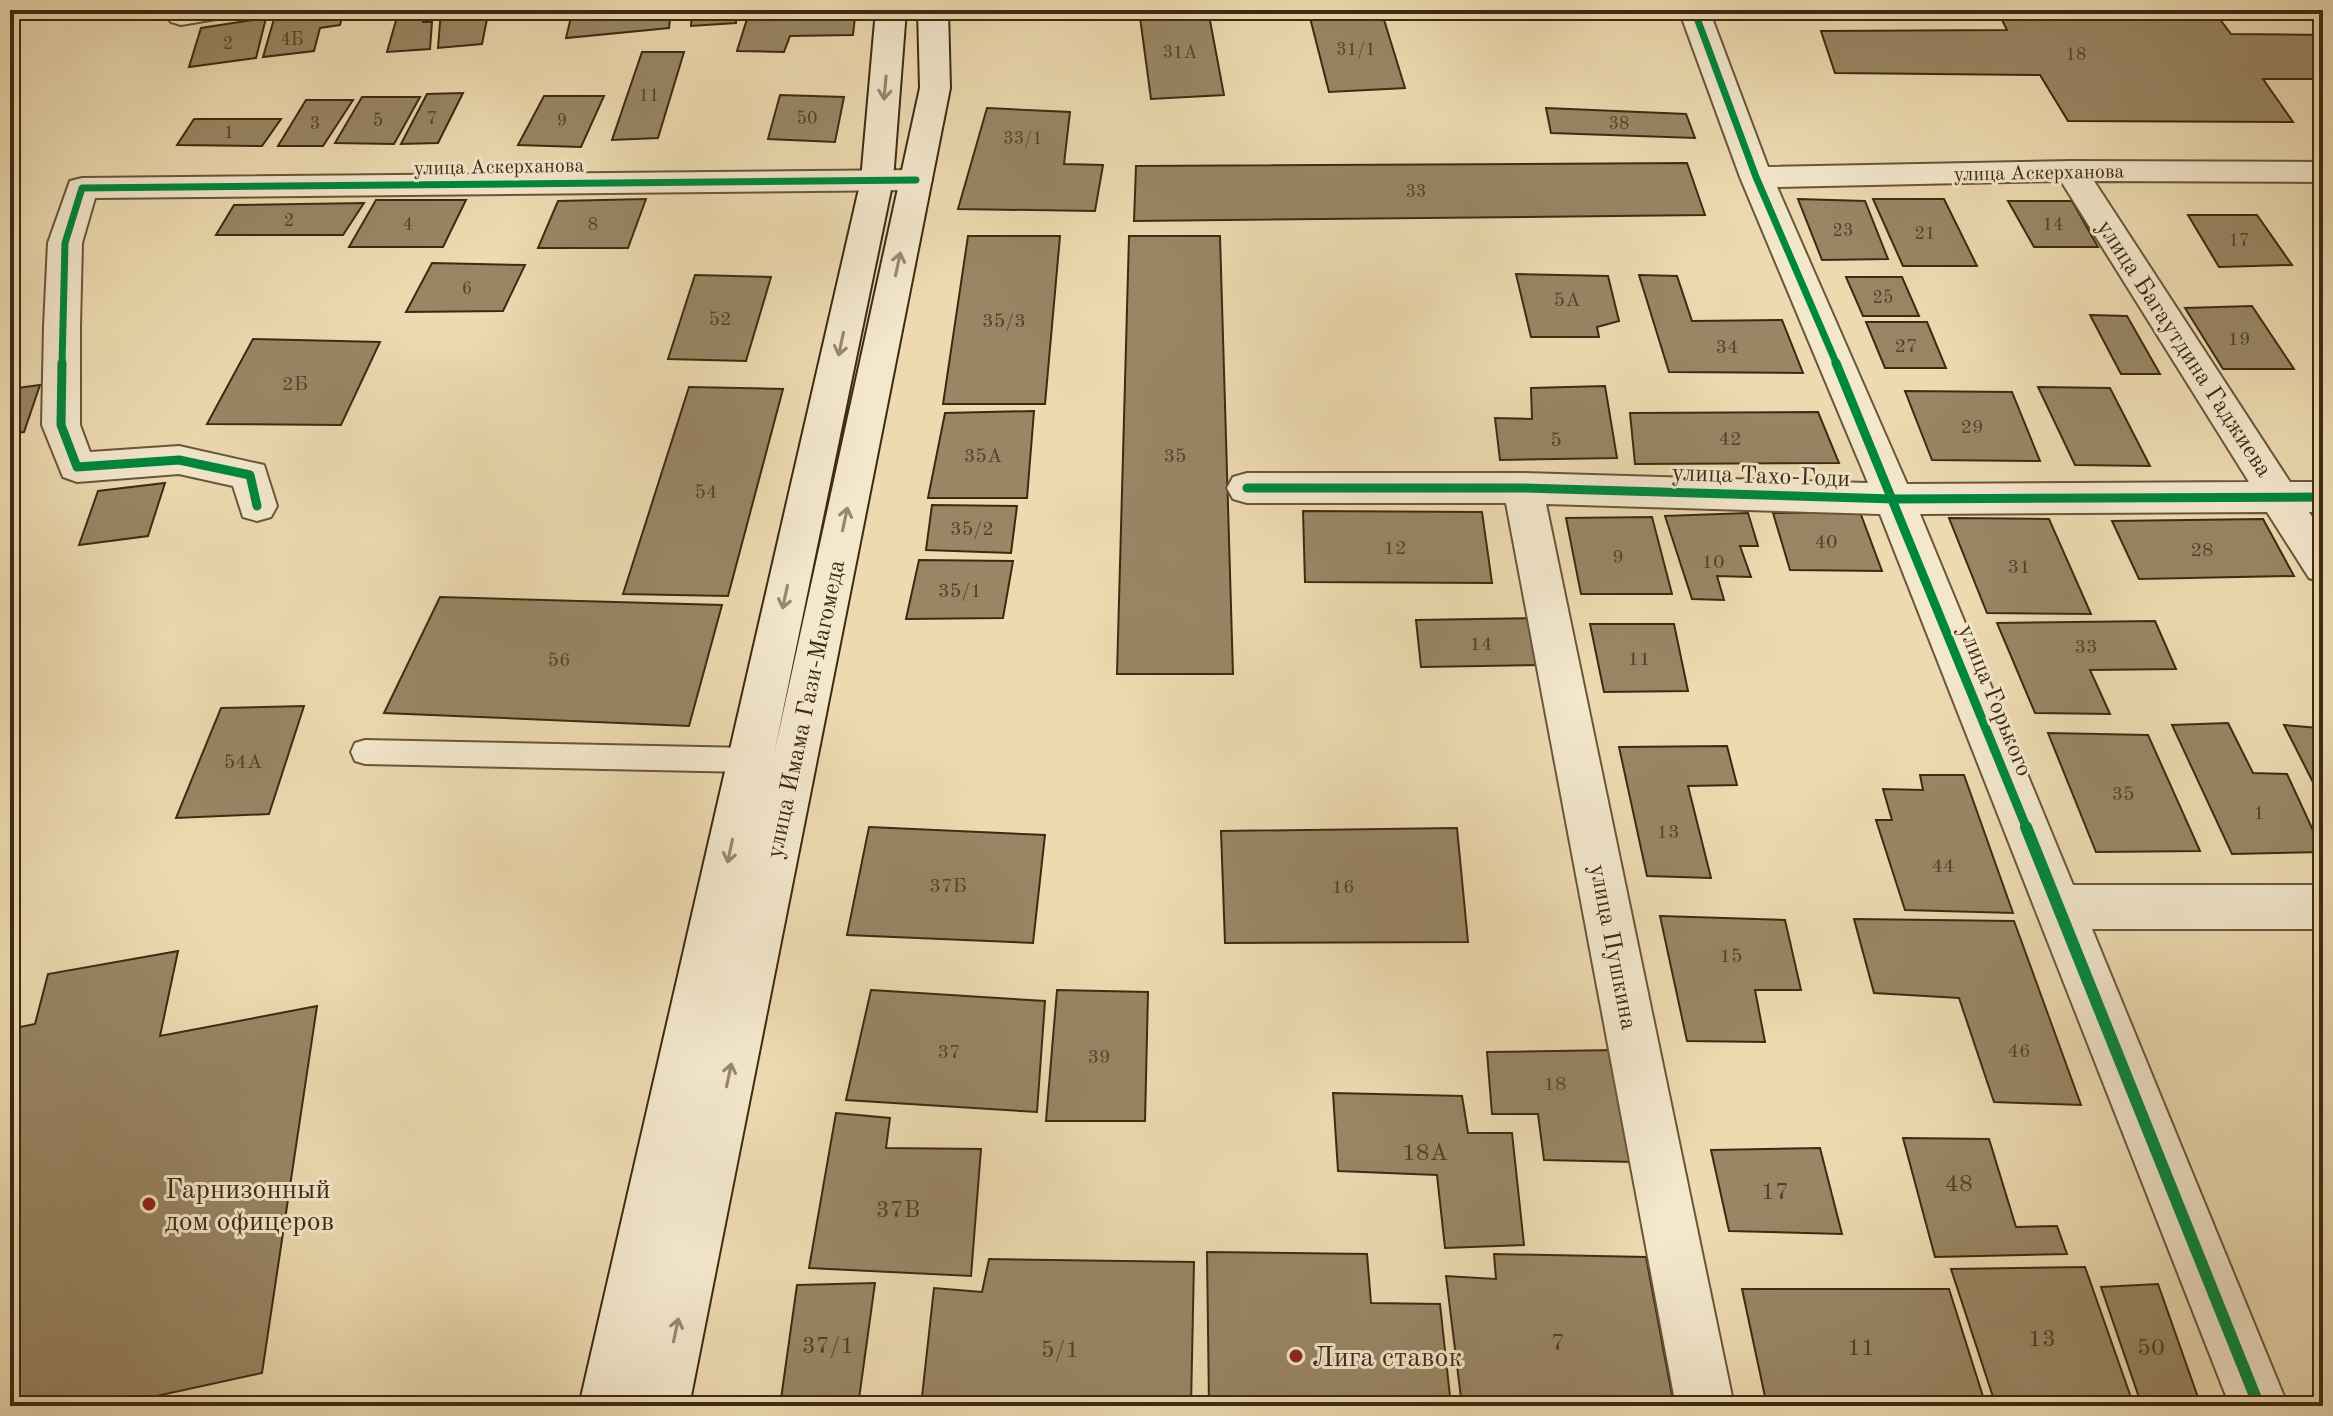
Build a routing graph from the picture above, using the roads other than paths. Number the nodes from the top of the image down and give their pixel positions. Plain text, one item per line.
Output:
1 (224, 10) edge
2 (891, 10) edge
3 (933, 10) edge
4 (1694, 10) edge
5 (181, 16) dead end
6 (2071, 171) junction
7 (2323, 172) edge
8 (1756, 177) junction
9 (896, 180) junction
10 (1247, 488) dead end
11 (1523, 488) junction
12 (2323, 497) edge
13 (2282, 498) junction
14 (1894, 499) junction
15 (257, 506) dead end
16 (2323, 567) edge
17 (365, 752) dead end
18 (750, 760) junction
19 (2058, 907) junction
20 (2323, 907) edge
21 (608, 1406) edge
22 (660, 1406) edge
23 (1705, 1406) edge
24 (2259, 1406) edge

1 - 5 street
2 -> 9 street
3 - 9 street, улица Имама Гази-Магомеда
4 - 8 street, улица Горького
6 - 7 street, улица Аскерханова
6 - 8 street, улица Аскерханова
6 - 13 street, улица Багаутдина Гаджиева
8 - 14 street, улица Горького
9 - 15 street, улица Аскерханова
9 -> 18 street
22 -> 9 street, улица Имама Гази-Магомеда
10 - 11 street, улица Тахо-Годи
11 - 14 street, улица Тахо-Годи
11 - 23 street, улица Пушкина
12 - 13 street, улица Тахо-Годи
13 - 14 street, улица Тахо-Годи
13 - 16 street, улица Багаутдина Гаджиева
14 - 19 street, улица Горького
17 - 18 lane
18 -> 21 street
19 - 20 street
19 - 24 street, улица Горького

